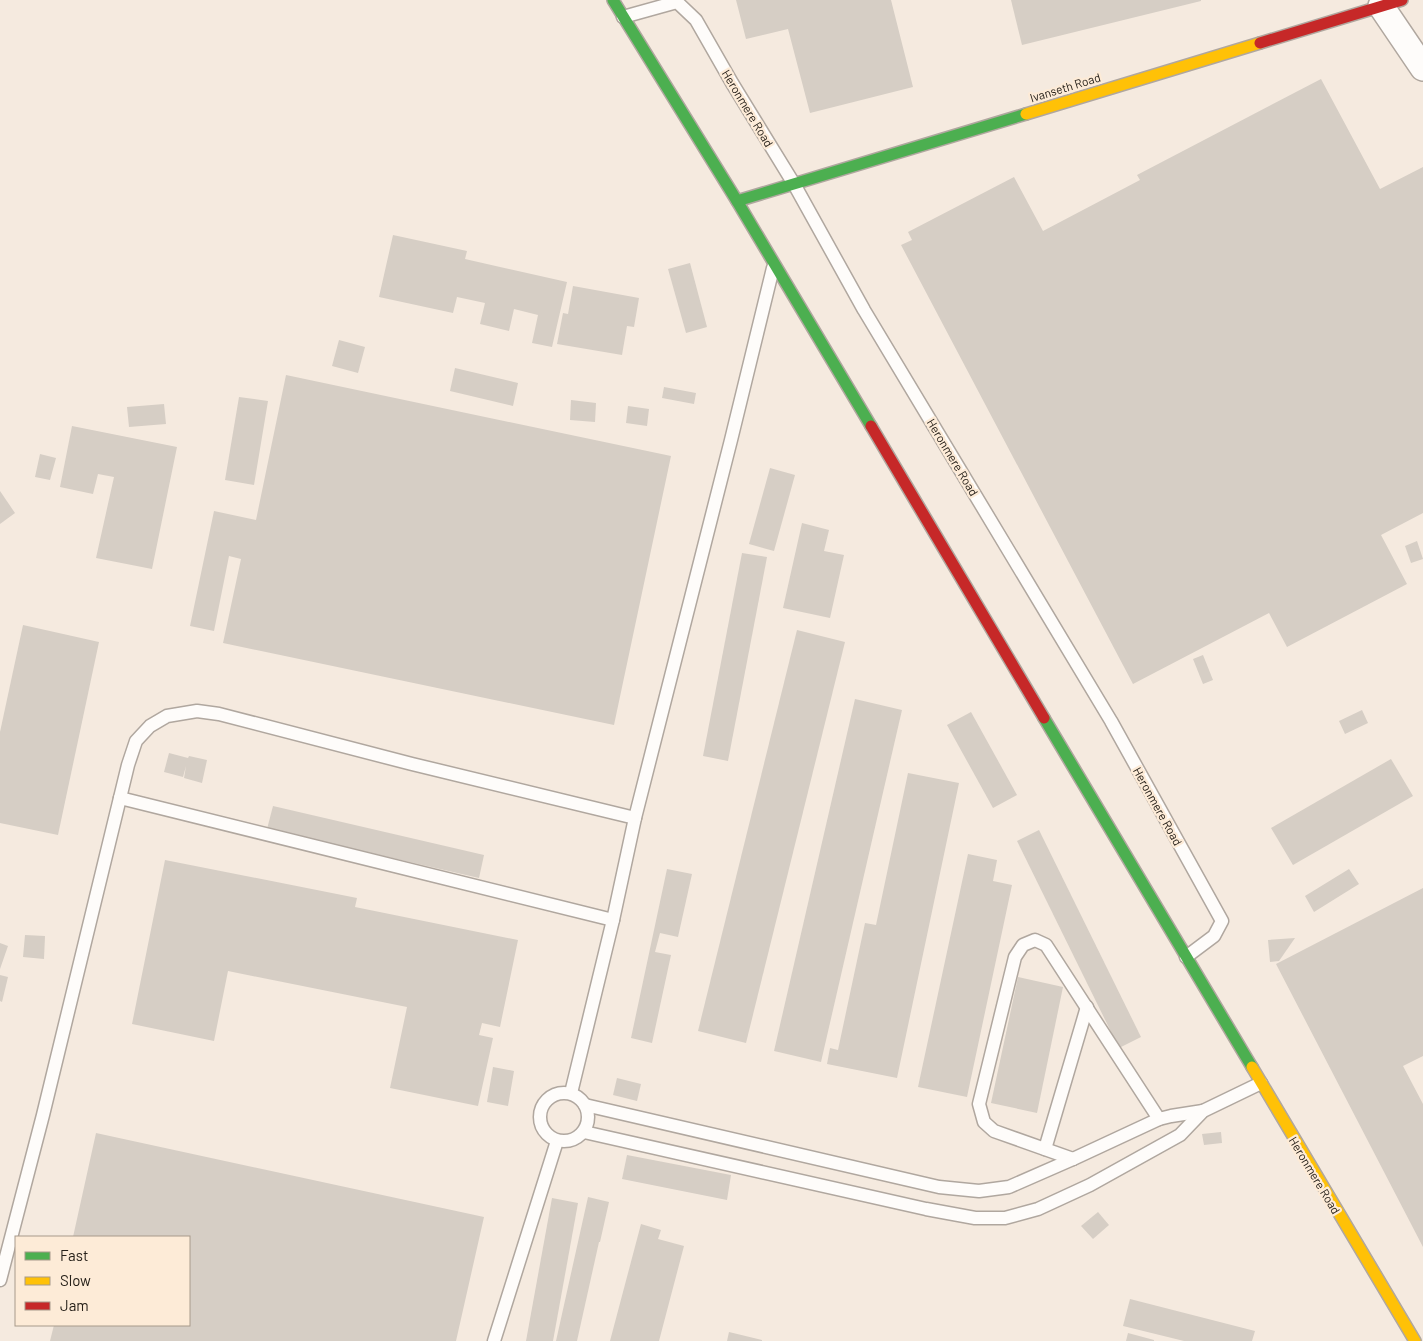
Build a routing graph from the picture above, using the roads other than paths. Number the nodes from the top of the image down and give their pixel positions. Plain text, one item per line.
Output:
1 (613, 0) edge
2 (1392, 3) edge
3 (624, 17) junction
4 (1423, 68) edge
5 (794, 184) junction
6 (737, 201) junction
7 (774, 264) junction
8 (120, 798) junction
9 (635, 818) junction
10 (613, 920) junction
11 (1186, 957) junction
12 (1087, 1008) junction
13 (1261, 1082) junction
14 (571, 1093) junction
15 (586, 1105) junction
16 (1203, 1111) junction
17 (1159, 1119) junction
18 (584, 1132) junction
19 (557, 1141) junction
20 (1045, 1149) junction
21 (1073, 1159) junction
22 (0, 1280) edge
23 (494, 1341) edge
24 (1415, 1341) edge

1 - 3 street, Heronmere Road
2 - 4 street
2 - 5 street, Ivanseth Road
3 - 5 lane, Heronmere Road
3 - 6 street, Heronmere Road
5 - 6 street, Ivanseth Road
5 - 11 lane, Heronmere Road
6 - 7 street, Heronmere Road
7 - 9 lane
7 - 11 street, Heronmere Road
8 - 9 lane
8 - 10 lane
8 - 22 lane
9 - 10 lane
10 - 14 lane
11 - 13 street, Heronmere Road
12 - 17 lane
12 - 20 lane
12 - 20 lane
13 - 16 lane
13 - 24 street, Heronmere Road
14 - 15 lane
14 - 19 lane
15 - 18 lane
15 - 21 lane
16 - 17 lane
16 - 18 lane
17 - 21 lane
18 - 19 lane
19 - 23 lane
20 - 21 lane

